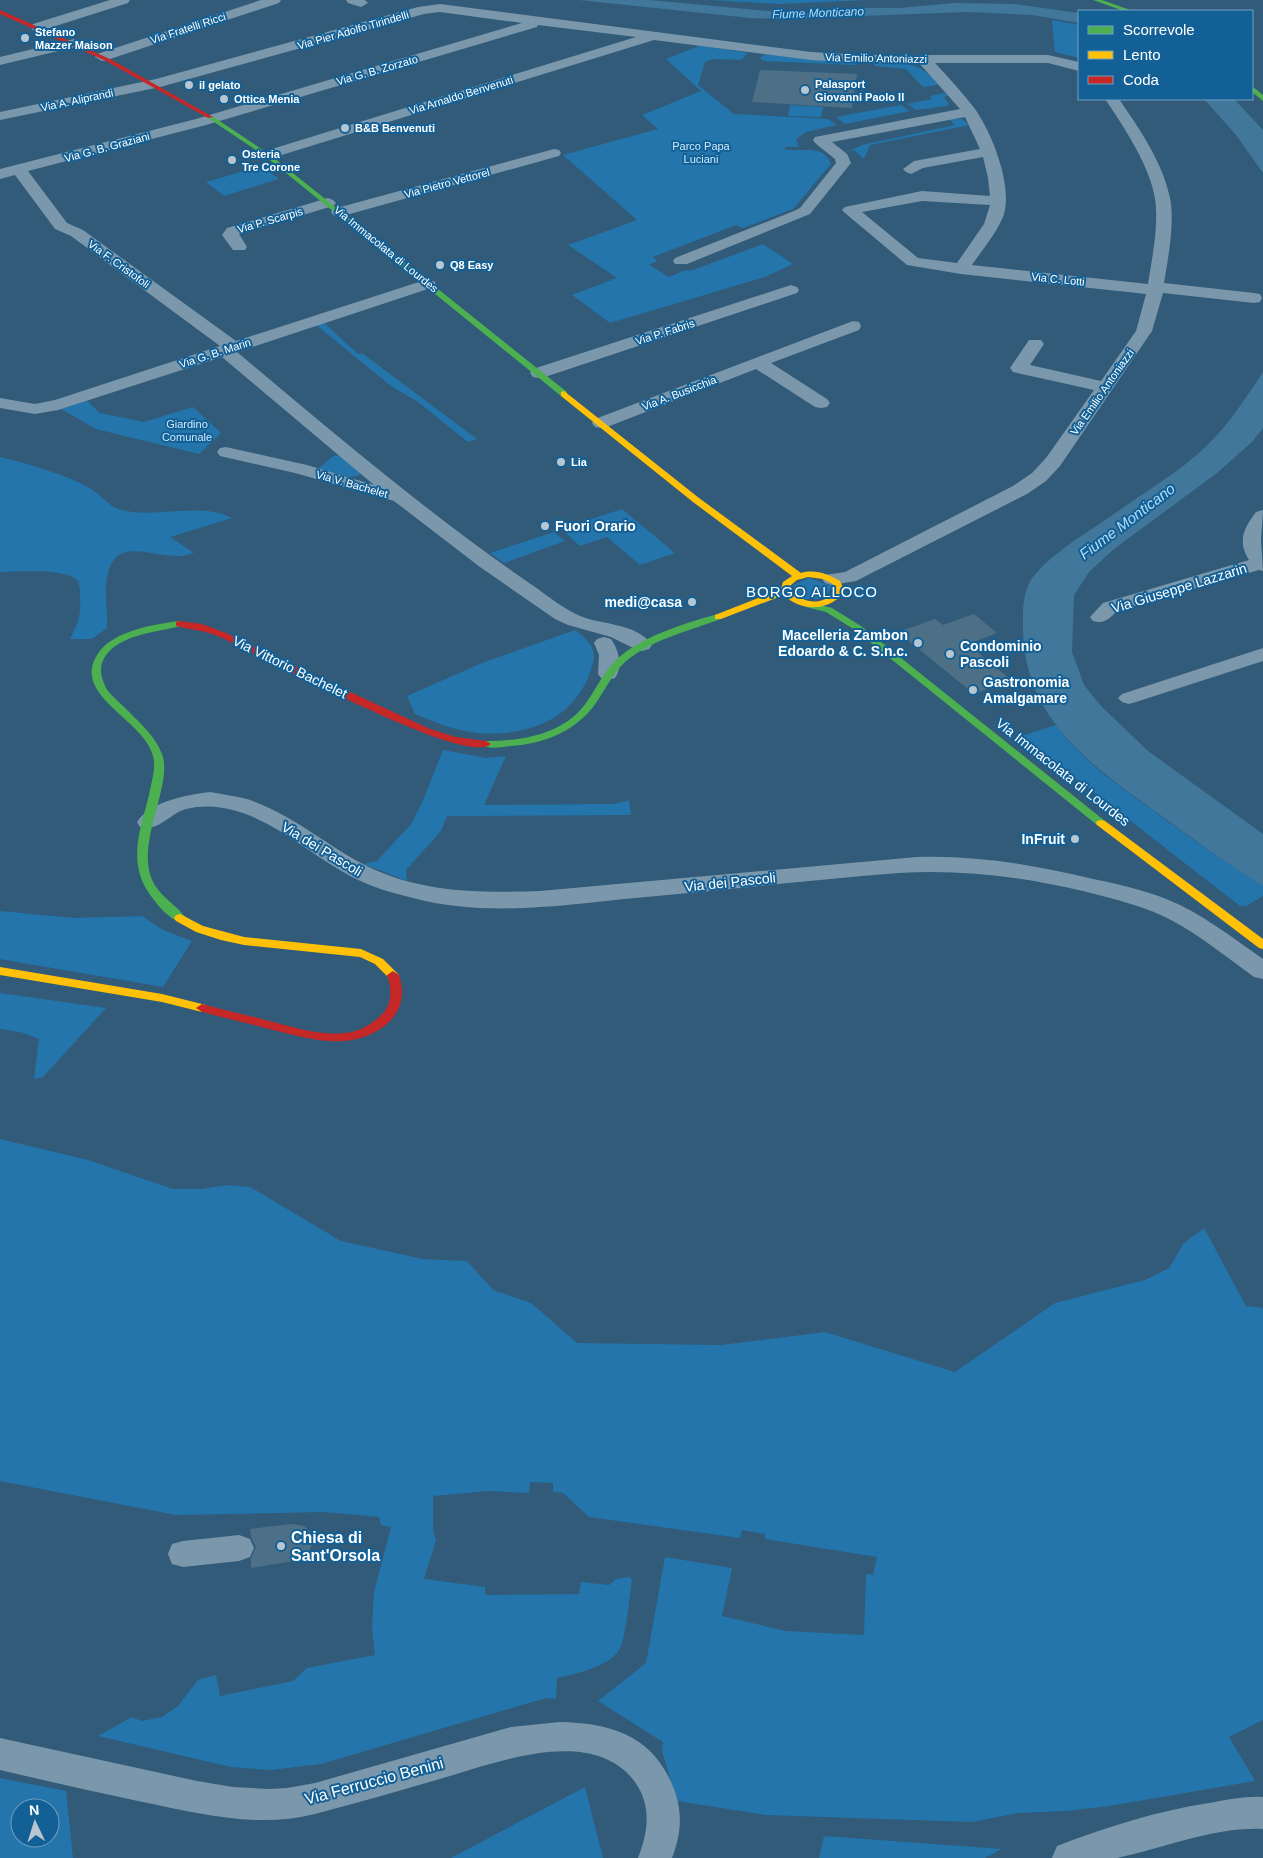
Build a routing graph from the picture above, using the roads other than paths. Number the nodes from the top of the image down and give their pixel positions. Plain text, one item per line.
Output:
1 (123, 0) edge
2 (274, 0) edge
3 (1102, 0) edge
4 (1127, 10) edge
5 (1133, 10) edge
6 (0, 12) edge
7 (541, 21) junction
8 (38, 26) junction
9 (655, 36) junction
10 (702, 42) joint
11 (74, 43) junction
12 (102, 57) junction
13 (923, 59) junction
14 (0, 61) edge
15 (1078, 67) edge
16 (154, 84) junction
17 (1253, 89) edge
18 (1263, 99) edge
19 (1113, 100) edge
20 (970, 112) junction
21 (0, 116) edge
22 (213, 118) junction
23 (988, 152) junction
24 (554, 153) dead end
25 (267, 155) junction
26 (911, 168) dead end
27 (18, 170) junction
28 (0, 174) edge
29 (997, 201) junction
30 (334, 208) junction
31 (239, 248) dead end
32 (681, 261) dead end
33 (961, 269) junction
34 (428, 284) junction
35 (1156, 288) junction
36 (791, 290) dead end
37 (1254, 298) dead end
38 (853, 326) dead end
39 (1035, 344) dead end
40 (228, 348) junction
41 (757, 362) junction
42 (539, 373) junction
43 (1105, 386) junction
44 (0, 403) edge
45 (821, 403) dead end
46 (601, 424) junction
47 (334, 442) junction
48 (226, 452) dead end
49 (300, 469) junction
50 (403, 499) junction
51 (1263, 516) edge
52 (1262, 564) edge
53 (794, 578) junction
54 (840, 585) junction
55 (787, 594) junction
56 (809, 605) junction
57 (1100, 616) dead end
58 (846, 620) junction
59 (577, 621) joint
60 (681, 631) junction
61 (610, 637) junction
62 (638, 647) junction
63 (1263, 654) edge
64 (608, 674) junction
65 (1129, 698) dead end
66 (148, 822) junction
67 (1263, 945) edge
68 (1263, 971) edge
69 (0, 972) edge
70 (239, 1548) dead end
71 (183, 1554) dead end
72 (0, 1754) edge
73 (1263, 1813) edge
74 (655, 1858) edge
75 (1069, 1858) edge

1 - 8 street
2 - 12 street, Via Fratelli Ricci
3 - 4 street
3 - 5 street
6 - 8 street, Via Immacolata di Lourdes
7 - 9 street, Via Pier Adolfo Tirindelli
7 - 16 street, Via Pier Adolfo Tirindelli
7 - 22 street, Via G. B. Zorzato
8 - 11 street, Via Immacolata di Lourdes
9 - 10 street, Via Pier Adolfo Tirindelli
9 - 25 street, Via Arnaldo Benvenuti
10 - 13 street, Via Emilio Antoniazzi
11 - 12 street, Via Immacolata di Lourdes
11 - 14 street
12 - 16 street, Via Immacolata di Lourdes
13 - 15 street, Via Emilio Antoniazzi
13 - 20 street
16 - 21 street, Via A. Aliprandi
16 - 22 street, Via Immacolata di Lourdes
17 - 18 street
19 - 35 street, Via Emilio Antoniazzi
20 - 23 street
20 - 32 street
22 - 25 street, Via Immacolata di Lourdes
22 - 27 street, Via G. B. Graziani
23 - 26 street
23 - 29 street
24 - 30 street, Via Pietro Vettorel
25 - 30 street, Via Immacolata di Lourdes
27 - 28 street, Via G. B. Graziani
27 - 40 street, Via F. Cristofoli
29 - 33 street
29 - 33 street, Via C. Lotti
30 - 31 street, Via P. Scarpis
30 - 34 street, Via Immacolata di Lourdes
33 - 35 street, Via C. Lotti
34 - 40 street, Via G. B. Marin
34 - 42 street, Via Immacolata di Lourdes
35 - 37 street, Via C. Lotti
35 - 43 street, Via Emilio Antoniazzi
36 - 42 street, Via P. Fabris
38 - 41 street, Via A. Busicchia
39 - 43 street
40 - 44 street, Via G. B. Marin
40 - 47 street, Via Vittorio Bachelet
41 - 45 street
41 - 46 street, Via A. Busicchia
42 - 46 street, Via Immacolata di Lourdes
43 - 54 street, Via Emilio Antoniazzi
46 - 53 street, Via Immacolata di Lourdes
47 - 49 street, Via V. Bachelet
47 - 50 street, Via Vittorio Bachelet
48 - 49 street, Via V. Bachelet
49 - 50 street, Via V. Bachelet
50 - 59 street, Via Vittorio Bachelet
51 - 52 street, Via Giuseppe Lazzarin
52 - 57 street, Via Giuseppe Lazzarin
53 - 54 street
53 - 55 street
54 - 56 street
54 - 58 street
55 - 56 street, Via Immacolata di Lourdes
55 - 60 street, Via Vittorio Bachelet
56 - 58 street, Via Immacolata di Lourdes
58 - 67 street, Via Immacolata di Lourdes
59 - 61 street, Via Vittorio Bachelet
60 - 61 street
60 - 62 street, Via Vittorio Bachelet
61 - 62 street, Via Vittorio Bachelet
61 - 64 street
62 - 64 street, Via Vittorio Bachelet
63 - 65 street
64 - 66 street, Via Vittorio Bachelet
66 - 68 street, Via dei Pascoli
66 - 69 street
70 - 71 street
72 - 74 street, Via Ferruccio Benini
73 - 75 street

